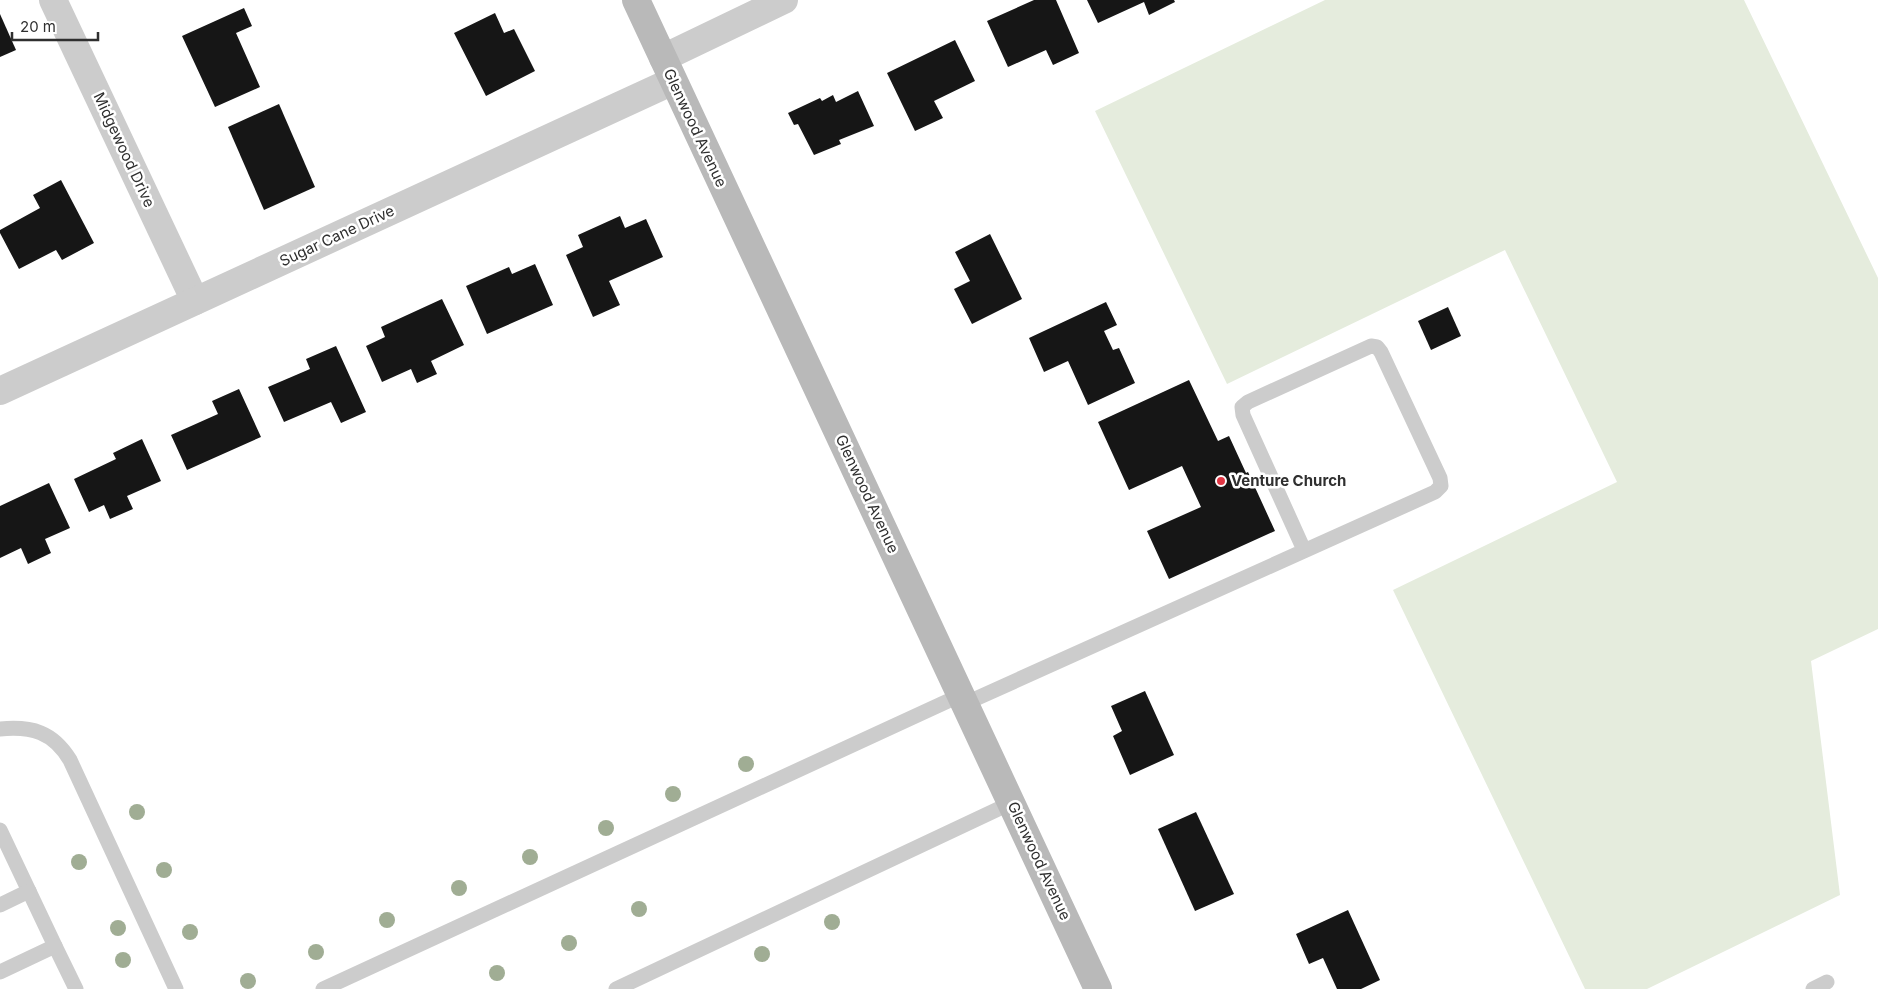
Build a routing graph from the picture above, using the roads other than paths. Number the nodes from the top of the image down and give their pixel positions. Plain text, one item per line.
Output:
1 (53, 0) edge
2 (636, 0) edge
3 (784, 0) edge
4 (668, 70) junction
5 (195, 300) junction
6 (0, 391) edge
7 (1304, 550) junction
8 (962, 699) junction
9 (0, 729) edge
10 (1011, 803) junction
11 (0, 830) edge
12 (29, 891) junction
13 (0, 905) edge
14 (55, 946) junction
15 (0, 972) edge
16 (173, 988) edge
17 (76, 989) edge
18 (323, 989) edge
19 (616, 989) edge
20 (1098, 989) edge

1 - 5 street, Midgewood Drive
2 - 4 street, Glenwood Avenue
3 - 4 street, Sugar Cane Drive
4 - 5 street, Sugar Cane Drive
4 - 8 street, Glenwood Avenue
5 - 6 street, Sugar Cane Drive
7 - 7 lane
7 - 8 lane
8 - 10 street, Glenwood Avenue
8 - 18 lane
9 - 16 lane
10 - 19 lane
10 - 20 street, Glenwood Avenue
11 - 12 lane
12 - 13 lane
12 - 14 lane
14 - 15 lane
14 - 17 lane

